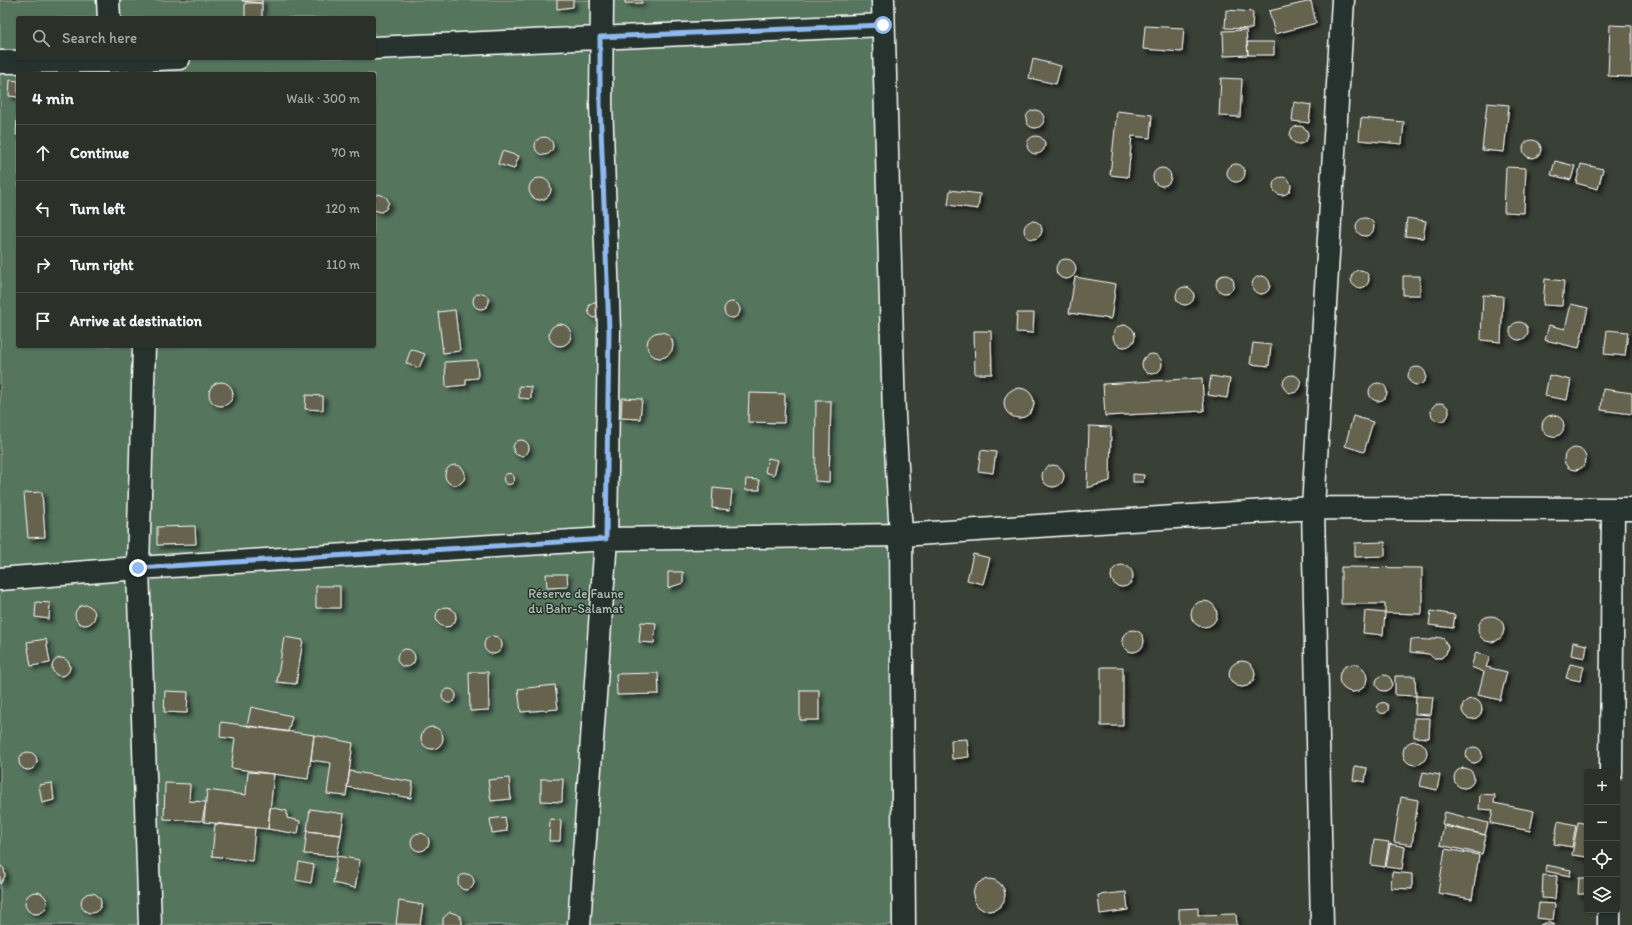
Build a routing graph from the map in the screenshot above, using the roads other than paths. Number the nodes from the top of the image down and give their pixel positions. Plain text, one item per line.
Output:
1 (108, 0) edge
2 (602, 0) edge
3 (883, 0) edge
4 (1343, 0) edge
5 (110, 16) edge
6 (883, 25) junction
7 (600, 37) junction
8 (376, 48) edge
9 (158, 60) edge
10 (0, 62) edge
11 (115, 64) edge
12 (144, 348) edge
13 (1313, 508) junction
14 (1622, 510) edge
15 (901, 535) junction
16 (606, 539) junction
17 (138, 568) junction
18 (0, 579) edge
19 (1611, 769) edge
20 (1609, 913) edge
21 (150, 925) edge
22 (579, 925) edge
23 (904, 925) edge
24 (1322, 925) edge
25 (1609, 925) edge

1 - 5 street
2 - 7 street
3 - 6 street
4 - 13 street
6 - 7 street
6 - 15 street
7 - 8 street
7 - 16 street
9 - 11 street
10 - 11 street
12 - 17 street
13 - 14 street
13 - 15 street
13 - 24 street
14 - 19 street
15 - 16 street
15 - 23 street
16 - 17 street
16 - 22 street
17 - 18 street
17 - 21 street
20 - 25 street

